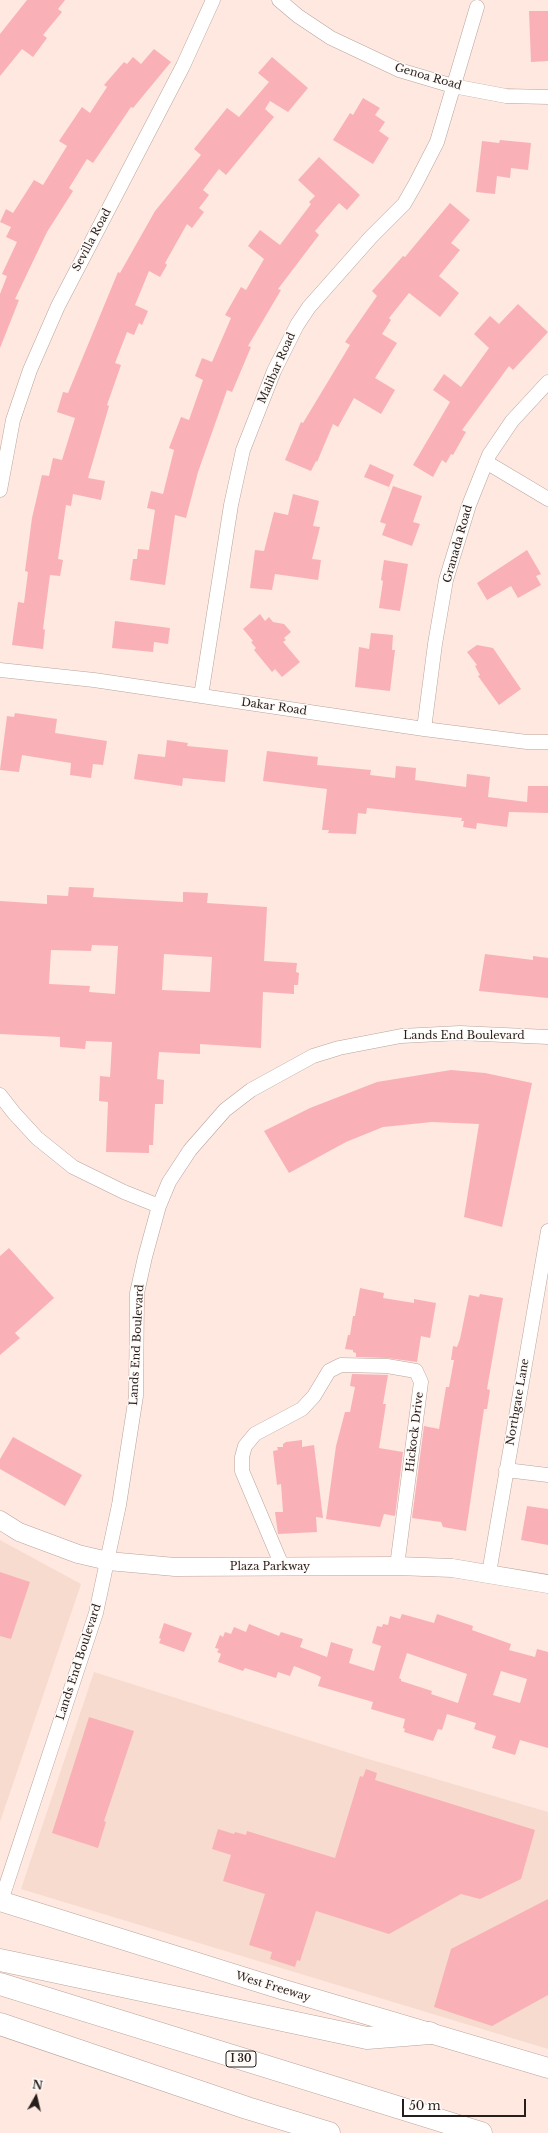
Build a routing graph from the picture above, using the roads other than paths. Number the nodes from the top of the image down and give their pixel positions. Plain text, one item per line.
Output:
1 (213, 0) edge
2 (278, 0) edge
3 (476, 7) dead end
4 (454, 86) junction
5 (548, 97) edge
6 (548, 382) edge
7 (486, 462) junction
8 (0, 490) edge
9 (548, 499) edge
10 (0, 670) edge
11 (201, 696) junction
12 (424, 729) junction
13 (548, 742) edge
14 (548, 1037) edge
15 (0, 1095) edge
16 (160, 1206) junction
17 (548, 1232) edge
18 (506, 1470) junction
19 (548, 1475) edge
20 (0, 1520) edge
21 (108, 1561) junction
22 (397, 1566) junction
23 (283, 1568) junction
24 (488, 1573) junction
25 (548, 1584) edge
26 (0, 1901) edge
27 (0, 1960) edge
28 (0, 1984) edge
29 (0, 2024) edge
30 (430, 2033) junction
31 (548, 2068) edge
32 (329, 2133) edge
33 (481, 2133) edge

1 - 8 street, Sevilla Road
2 - 4 street, Genoa Road
3 - 4 street, Malibar Road
4 - 5 street, Genoa Road
4 - 11 street, Malibar Road
6 - 7 street, Granada Road
7 - 9 street
7 - 12 street, Granada Road
10 - 11 street, Dakar Road
11 - 12 street, Dakar Road
12 - 13 street, Dakar Road
14 - 16 street, Lands End Boulevard
15 - 16 street
16 - 21 street, Lands End Boulevard
17 - 18 street, Northgate Lane
18 - 19 street
18 - 24 street, Northgate Lane
20 - 21 street, Plaza Parkway
21 - 23 street, Plaza Parkway
21 - 26 street, Lands End Boulevard
22 - 23 street, Plaza Parkway
22 - 23 street, Hickock Drive
22 - 24 street, Plaza Parkway
24 - 25 street, Plaza Parkway
26 - 30 main road, West Freeway
27 - 30 highway
28 - 33 highway, I 30
29 - 32 highway
30 - 31 main road, West Freeway

